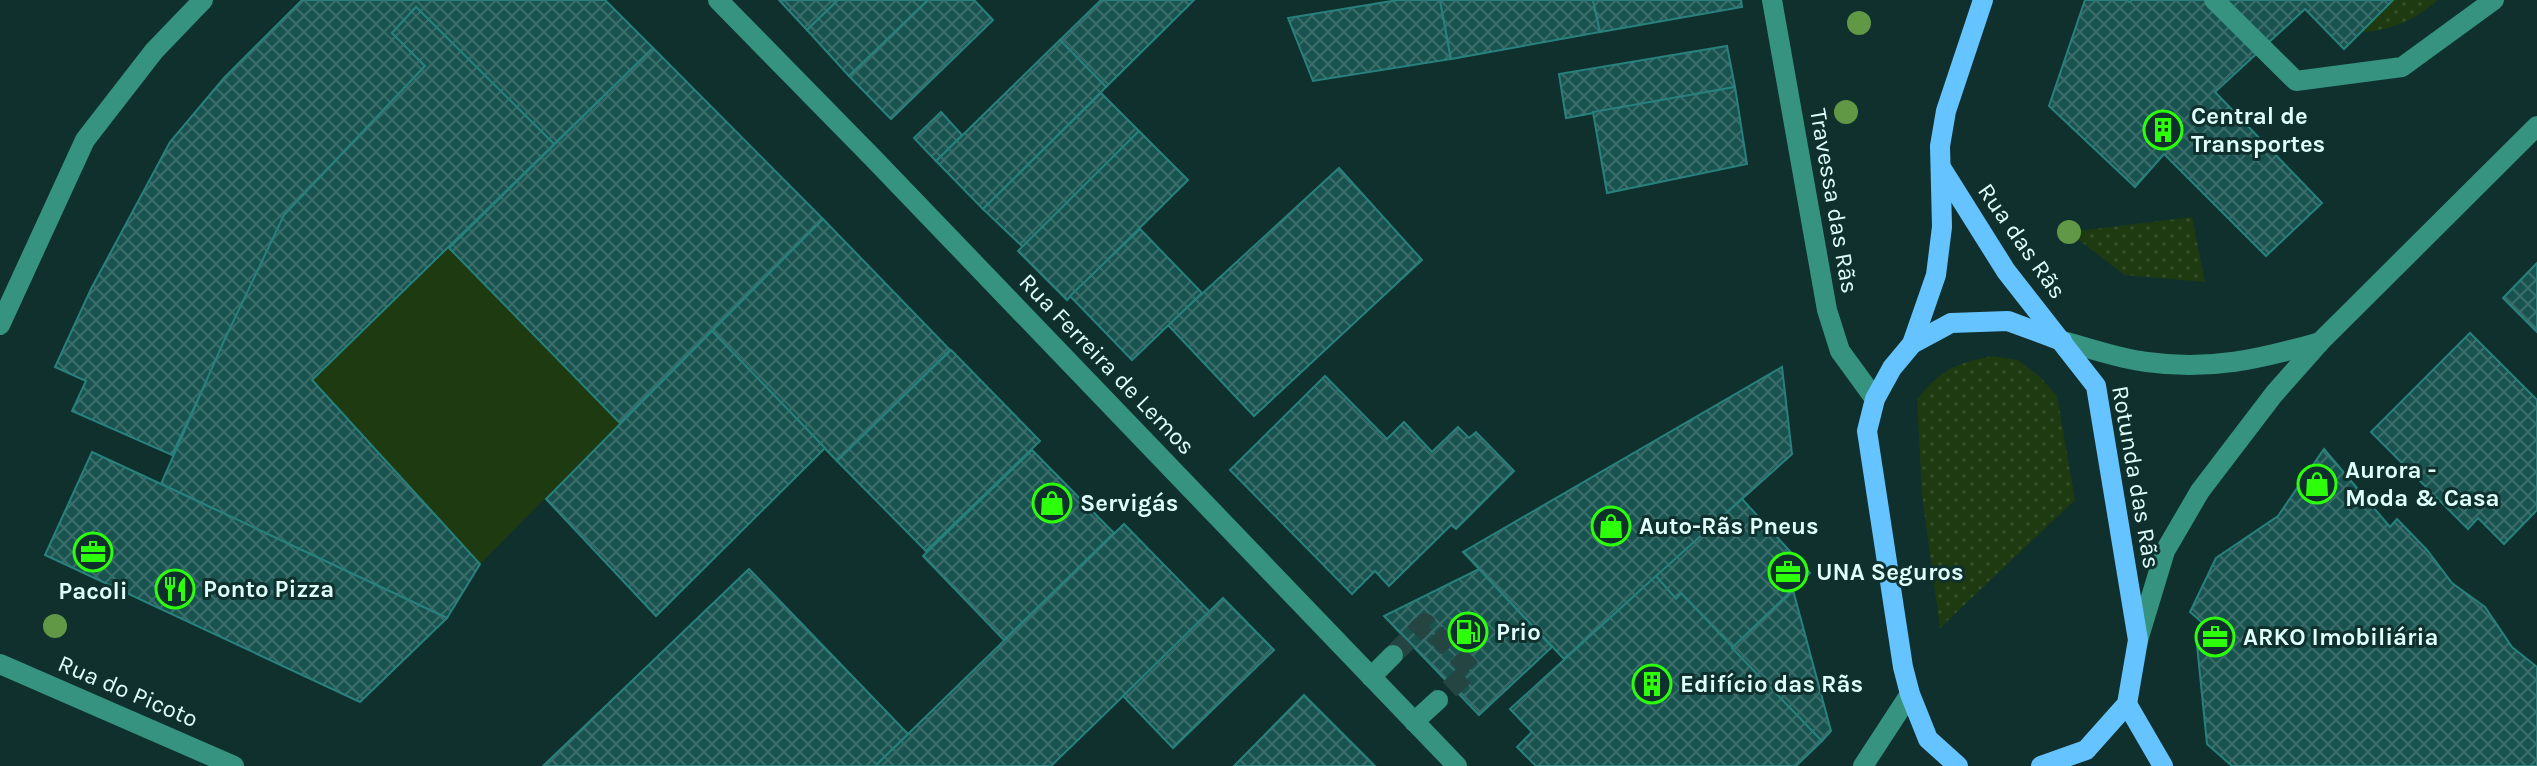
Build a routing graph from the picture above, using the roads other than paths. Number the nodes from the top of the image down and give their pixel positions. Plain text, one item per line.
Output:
1 (203, 0) edge
2 (718, 0) edge
3 (1772, 0) edge
4 (1983, 0) edge
5 (2214, 0) edge
6 (2494, 0) edge
7 (2537, 126) edge
8 (1942, 169) junction
9 (0, 325) edge
10 (2062, 341) junction
11 (2320, 342) junction
12 (1912, 344) junction
13 (1875, 399) junction
14 (2138, 640) junction
15 (1393, 655) tunnel mouth
16 (0, 664) edge
17 (1371, 677) junction
18 (1910, 694) junction
19 (1438, 700) tunnel mouth
20 (2127, 704) junction
21 (1414, 722) junction
22 (234, 766) edge
23 (1457, 766) edge
24 (1863, 766) edge
25 (1958, 766) edge
26 (2041, 766) edge
27 (2163, 766) edge

1 - 9 street
2 - 17 street, Rua Ferreira de Lemos
3 - 13 street, Travessa das Rãs
4 - 8 main road, Rua das Rãs
5 - 6 street
7 - 11 street
8 - 10 main road, Rua das Rãs
8 - 12 main road, Rua das Rãs
10 - 11 street
10 - 12 main road
10 - 14 main road, Rotunda das Rãs
11 - 14 street
12 - 13 main road
13 - 18 main road
14 - 20 main road, Rotunda das Rãs
15 - 17 street
16 - 22 street, Rua do Picoto
17 - 21 street, Rua Ferreira de Lemos
18 - 24 street
18 - 25 main road
19 - 21 street
20 - 26 main road
20 - 27 main road
21 - 23 street, Rua Ferreira de Lemos

